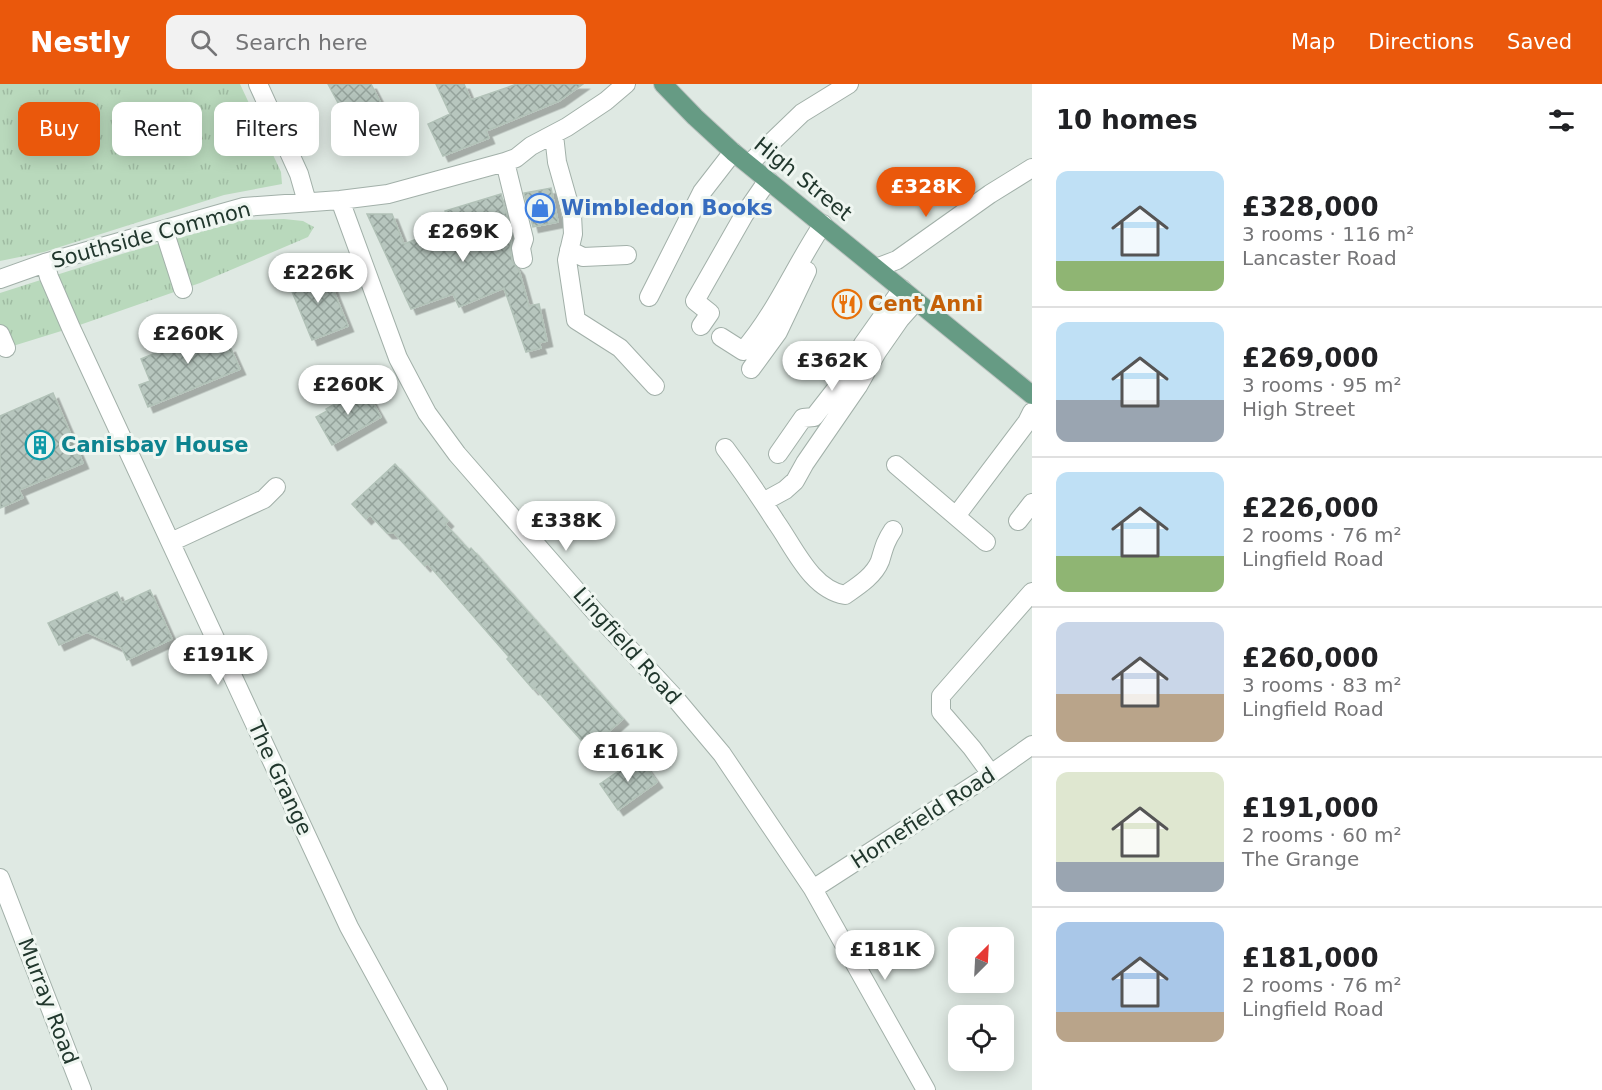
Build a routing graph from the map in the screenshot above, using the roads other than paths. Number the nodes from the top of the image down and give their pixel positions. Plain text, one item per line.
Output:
1 (258, 84) edge
2 (626, 84) edge
3 (663, 84) edge
4 (849, 84) edge
5 (554, 135) junction
6 (733, 152) junction
7 (505, 162) junction
8 (749, 164) junction
9 (1029, 176) edge
10 (768, 180) junction
11 (340, 200) junction
12 (308, 202) junction
13 (827, 228) junction
14 (164, 230) junction
15 (569, 250) junction
16 (627, 255) dead end
17 (523, 259) dead end
18 (45, 263) junction
19 (876, 268) junction
20 (0, 279) edge
21 (183, 289) dead end
22 (902, 289) junction
23 (649, 297) dead end
24 (916, 301) junction
25 (701, 326) dead end
26 (721, 338) dead end
27 (751, 369) dead end
28 (655, 386) dead end
29 (1032, 394) edge
30 (1032, 412) edge
31 (726, 448) dead end
32 (778, 454) dead end
33 (896, 465) dead end
34 (276, 487) dead end
35 (763, 502) junction
36 (1032, 503) edge
37 (956, 516) junction
38 (1018, 521) dead end
39 (893, 530) dead end
40 (171, 542) junction
41 (986, 542) dead end
42 (1032, 592) edge
43 (1032, 745) edge
44 (991, 774) junction
45 (0, 878) edge
46 (813, 889) junction
47 (82, 1090) edge
48 (438, 1090) edge
49 (926, 1090) edge

1 - 12 street
2 - 5 street
3 - 6 main road, High Street
4 - 8 street
5 - 7 street
5 - 15 street
6 - 8 main road, High Street
6 - 23 street
7 - 11 street
7 - 17 street
8 - 10 main road, High Street
9 - 19 street
10 - 13 main road, High Street
10 - 25 street
11 - 12 street, Southside Common
11 - 46 street, Lingfield Road
12 - 14 street, Southside Common
13 - 19 main road, High Street
13 - 26 street
13 - 27 street
14 - 18 street, Southside Common
14 - 21 street
15 - 16 street
15 - 28 street
18 - 20 street, Southside Common
18 - 40 street, The Grange
19 - 22 main road, High Street
22 - 24 main road, High Street
22 - 32 street
24 - 29 main road, High Street
24 - 35 street
30 - 37 street
31 - 35 street
33 - 37 street
34 - 40 street
35 - 39 street
36 - 38 street
37 - 41 street
40 - 48 street, The Grange
42 - 44 street
43 - 44 street, Homefield Road
44 - 46 street, Homefield Road
45 - 47 street, Murray Road
46 - 49 street, Lingfield Road

